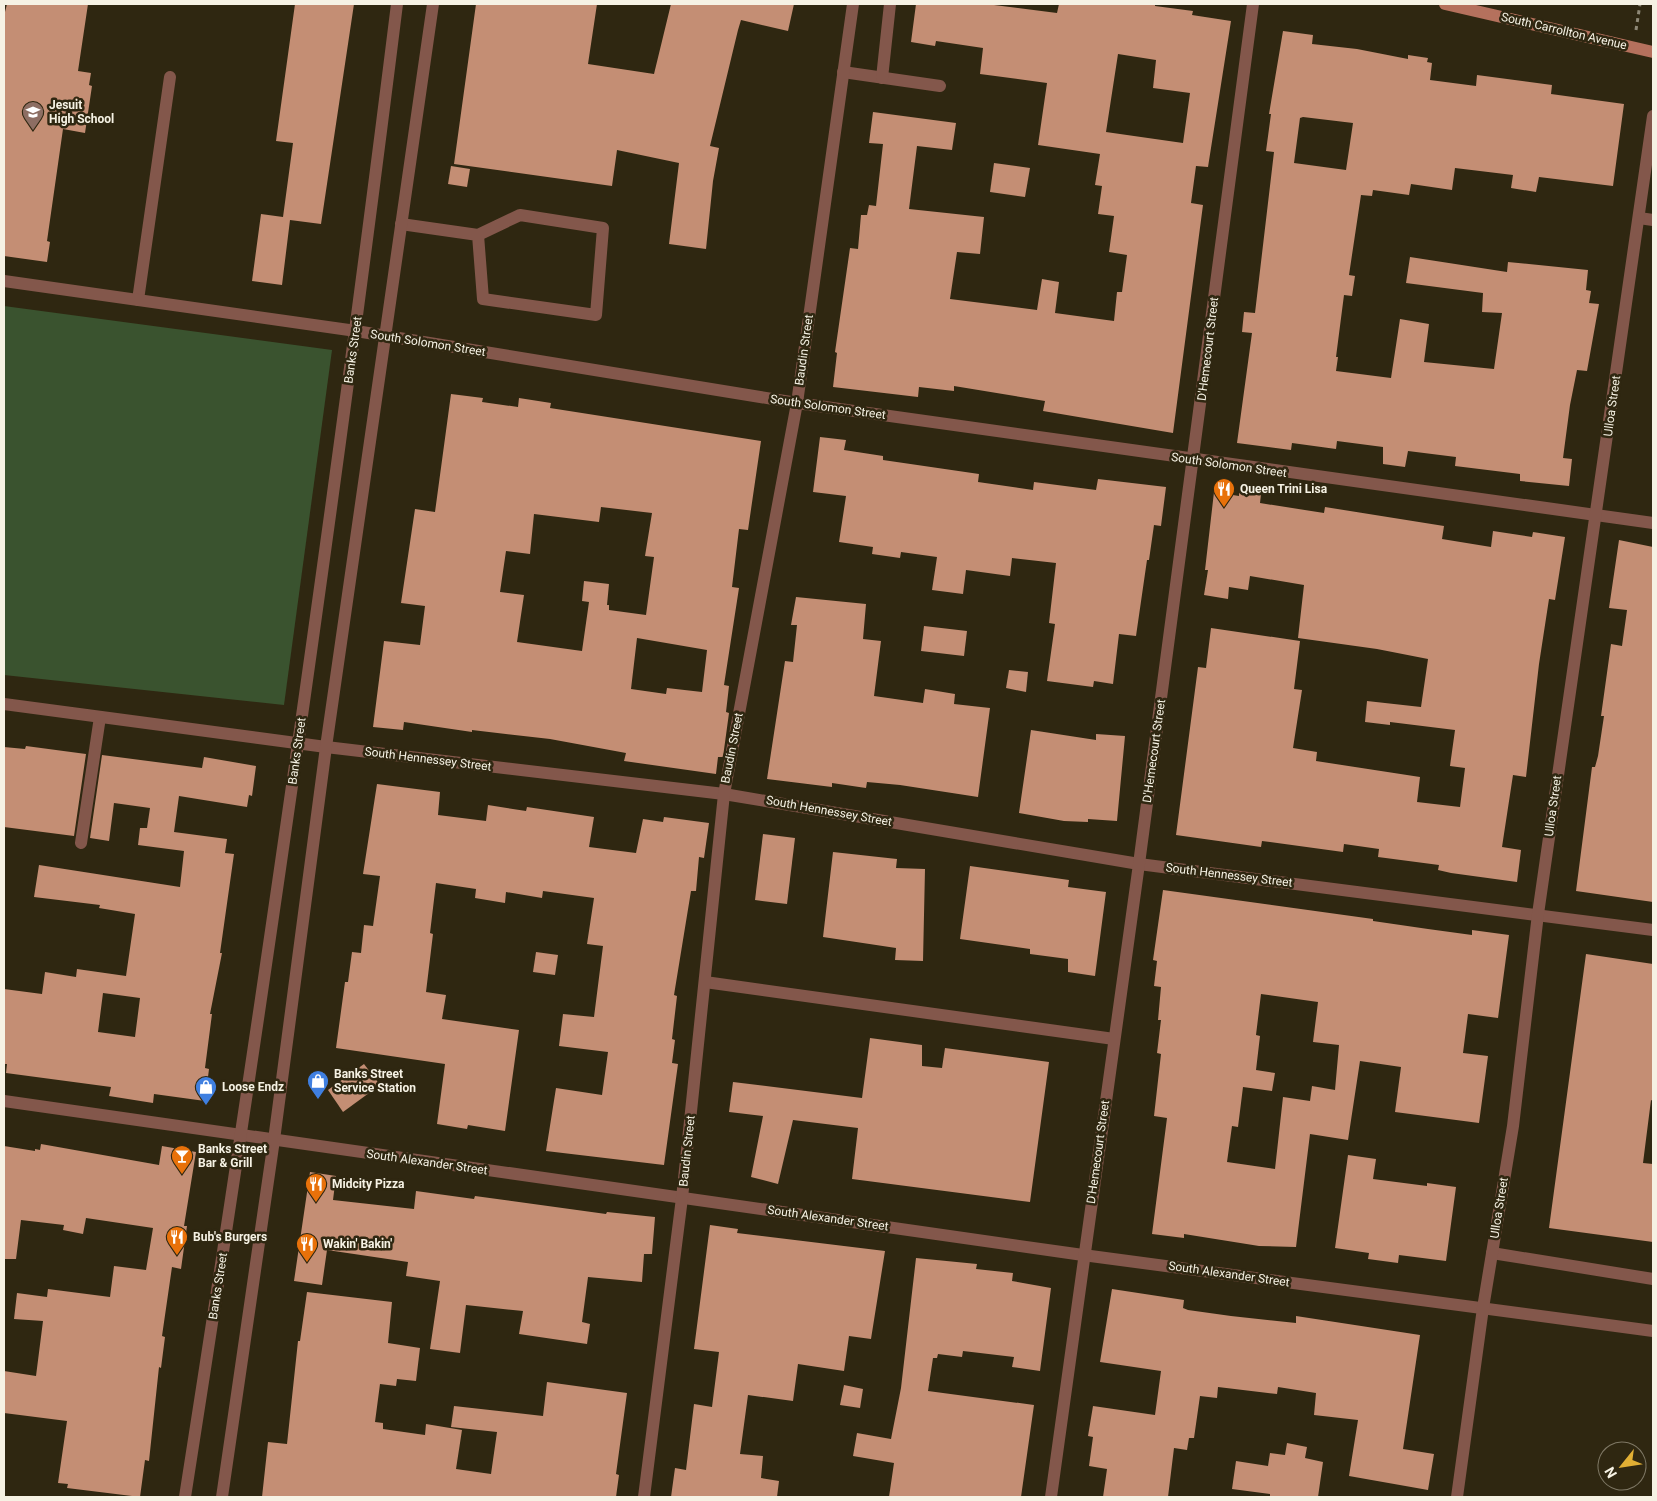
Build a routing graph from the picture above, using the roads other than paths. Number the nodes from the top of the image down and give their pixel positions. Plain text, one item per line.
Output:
1 (397, 4) edge
2 (433, 4) edge
3 (853, 4) edge
4 (890, 4) edge
5 (1253, 4) edge
6 (1445, 4) edge
7 (1653, 52) edge
8 (843, 72) junction
9 (170, 77) dead end
10 (882, 78) junction
11 (940, 86) dead end
12 (1653, 116) edge
13 (1651, 144) edge
14 (1639, 218) junction
15 (1653, 220) edge
16 (401, 224) junction
17 (478, 235) junction
18 (4, 281) edge
19 (138, 300) junction
20 (356, 331) junction
21 (386, 336) junction
22 (797, 403) junction
23 (1193, 460) junction
24 (1596, 515) junction
25 (1653, 523) edge
26 (4, 704) edge
27 (100, 717) junction
28 (298, 743) junction
29 (326, 747) junction
30 (724, 794) junction
31 (82, 843) dead end
32 (1139, 864) junction
33 (1538, 914) junction
34 (1653, 930) edge
35 (705, 982) junction
36 (1114, 1039) junction
37 (4, 1101) edge
38 (242, 1136) junction
39 (274, 1140) junction
40 (682, 1198) junction
41 (1492, 1254) junction
42 (1083, 1255) junction
43 (1653, 1279) edge
44 (1483, 1308) junction
45 (1653, 1331) edge
46 (185, 1497) edge
47 (222, 1497) edge
48 (644, 1497) edge
49 (1051, 1497) edge
50 (1457, 1497) edge

1 - 20 street, Banks Street
2 - 16 street
3 - 8 street, Baudin Street
4 - 10 street
5 - 23 street, D'Hemecourt Street
6 - 7 main road, South Carrollton Avenue
8 - 10 street
8 - 22 street, Baudin Street
9 - 19 street
10 - 11 street
12 - 13 street, Ulloa Street
13 - 14 street, Ulloa Street
14 - 15 street
14 - 24 street, Ulloa Street
16 - 17 street
16 - 21 street
17 - 17 street
18 - 19 street, South Solomon Street
19 - 20 street, South Solomon Street
20 - 21 street, South Solomon Street
20 - 28 street, Banks Street
21 - 22 street, South Solomon Street
21 - 29 street
22 - 23 street, South Solomon Street
22 - 30 street, Baudin Street
23 - 24 street, South Solomon Street
23 - 32 street, D'Hemecourt Street
24 - 25 street, South Solomon Street
24 - 33 street, Ulloa Street
26 - 27 street, South Hennessey Street
27 - 28 street, South Hennessey Street
27 - 31 street
28 - 29 street, South Hennessey Street
28 - 38 street, Banks Street
29 - 30 street, South Hennessey Street
29 - 39 street
30 - 32 street, South Hennessey Street
30 - 35 street, Baudin Street
32 - 33 street, South Hennessey Street
32 - 36 street, D'Hemecourt Street
33 - 34 street, South Hennessey Street
33 - 41 street, Ulloa Street
35 - 36 street
35 - 40 street, Baudin Street
36 - 42 street, D'Hemecourt Street
37 - 38 street, South Alexander Street
38 - 39 street, South Alexander Street
38 - 46 street, Banks Street
39 - 40 street, South Alexander Street
39 - 47 street
40 - 42 street, South Alexander Street
40 - 48 street, Baudin Street
41 - 43 street
41 - 44 street, Ulloa Street
42 - 44 street, South Alexander Street
42 - 49 street, D'Hemecourt Street
44 - 45 street, South Alexander Street
44 - 50 street, Ulloa Street

